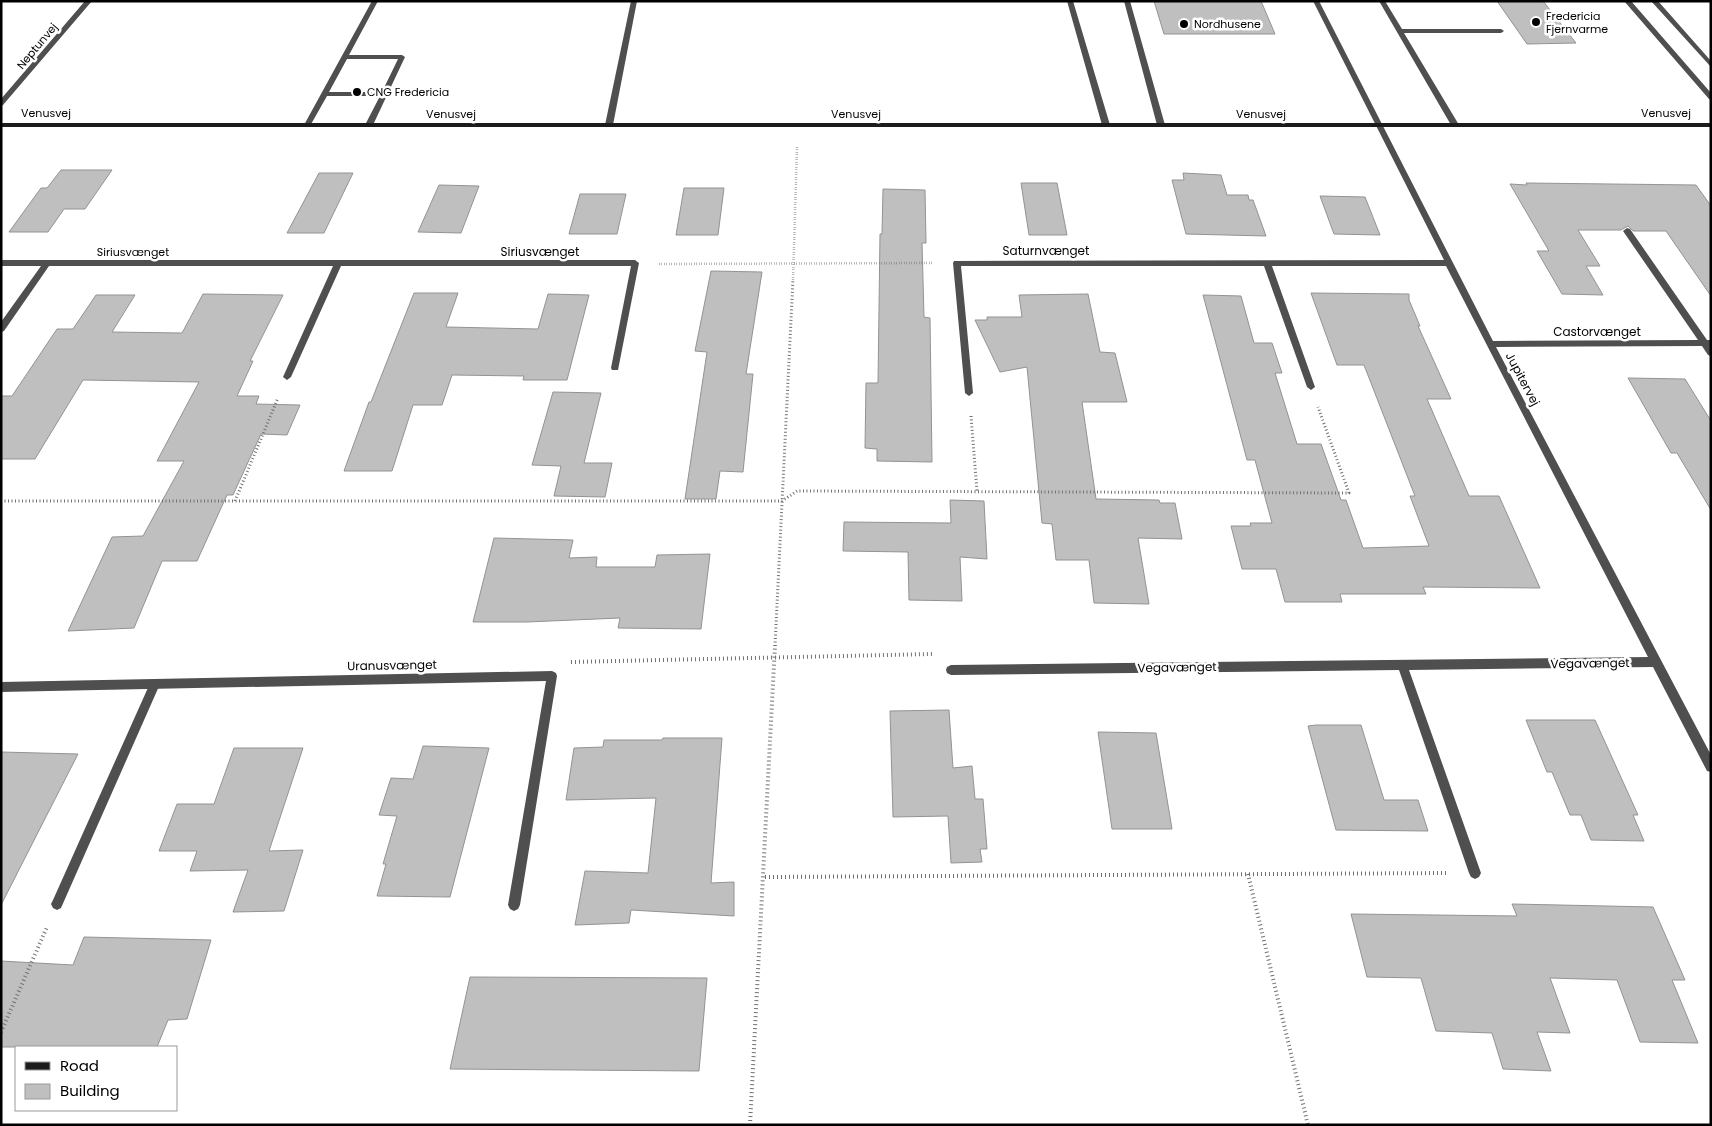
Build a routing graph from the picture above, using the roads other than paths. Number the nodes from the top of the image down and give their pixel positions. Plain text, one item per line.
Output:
1 (89, 1) edge
2 (375, 1) edge
3 (634, 1) edge
4 (1070, 1) edge
5 (1127, 1) edge
6 (1316, 1) edge
7 (1382, 1) edge
8 (1627, 1) edge
9 (1654, 1) edge
10 (1400, 31) junction
11 (1501, 31) dead end
12 (344, 57) junction
13 (1711, 64) edge
14 (324, 94) junction
15 (384, 94) junction
16 (1711, 98) edge
17 (1, 104) edge
18 (1, 124) edge
19 (1711, 124) edge
20 (308, 125) junction
21 (369, 125) junction
22 (609, 125) junction
23 (1106, 125) junction
24 (1162, 125) junction
25 (1379, 125) junction
26 (1455, 125) junction
27 (1627, 231) dead end
28 (1, 263) edge
29 (48, 263) junction
30 (338, 263) junction
31 (1267, 263) junction
32 (1450, 263) junction
33 (1, 329) edge
34 (1708, 343) edge
35 (1490, 344) junction
36 (1711, 353) edge
37 (616, 368) dead end
38 (287, 377) road end
39 (1310, 387) road end
40 (969, 394) road end
41 (1658, 662) junction
42 (1402, 664) junction
43 (951, 670) road end
44 (155, 684) junction
45 (1, 687) edge
46 (1711, 767) edge
47 (1475, 873) road end
48 (57, 904) road end
49 (514, 905) dead end

1 - 17 street, Neptunvej
2 - 12 street
3 - 22 street
4 - 23 street
5 - 24 street
6 - 25 street, Jupitervej
7 - 10 street
8 - 16 street
9 - 13 street
10 - 11 street
10 - 26 street
12 - 14 street
12 - 15 street
14 - 15 street
14 - 20 street
15 - 21 street
18 - 20 street, Venusvej
19 - 26 street, Venusvej
20 - 21 street, Venusvej
21 - 22 street, Venusvej
22 - 23 street, Venusvej
23 - 24 street, Venusvej
24 - 25 street, Venusvej
25 - 26 street, Venusvej
25 - 32 street, Jupitervej
27 - 34 street
28 - 29 street, Siriusvænget
29 - 30 street, Siriusvænget
29 - 33 street
30 - 37 street, Siriusvænget
30 - 38 street
31 - 32 street, Saturnvænget
31 - 39 street
31 - 40 street, Saturnvænget
32 - 35 street, Jupitervej
34 - 35 street, Castorvænget
34 - 36 street
35 - 41 street, Jupitervej
41 - 42 street, Vegavænget
41 - 46 street, Jupitervej
42 - 43 street, Vegavænget
42 - 47 street
44 - 45 street, Uranusvænget
44 - 48 street
44 - 49 street, Uranusvænget

